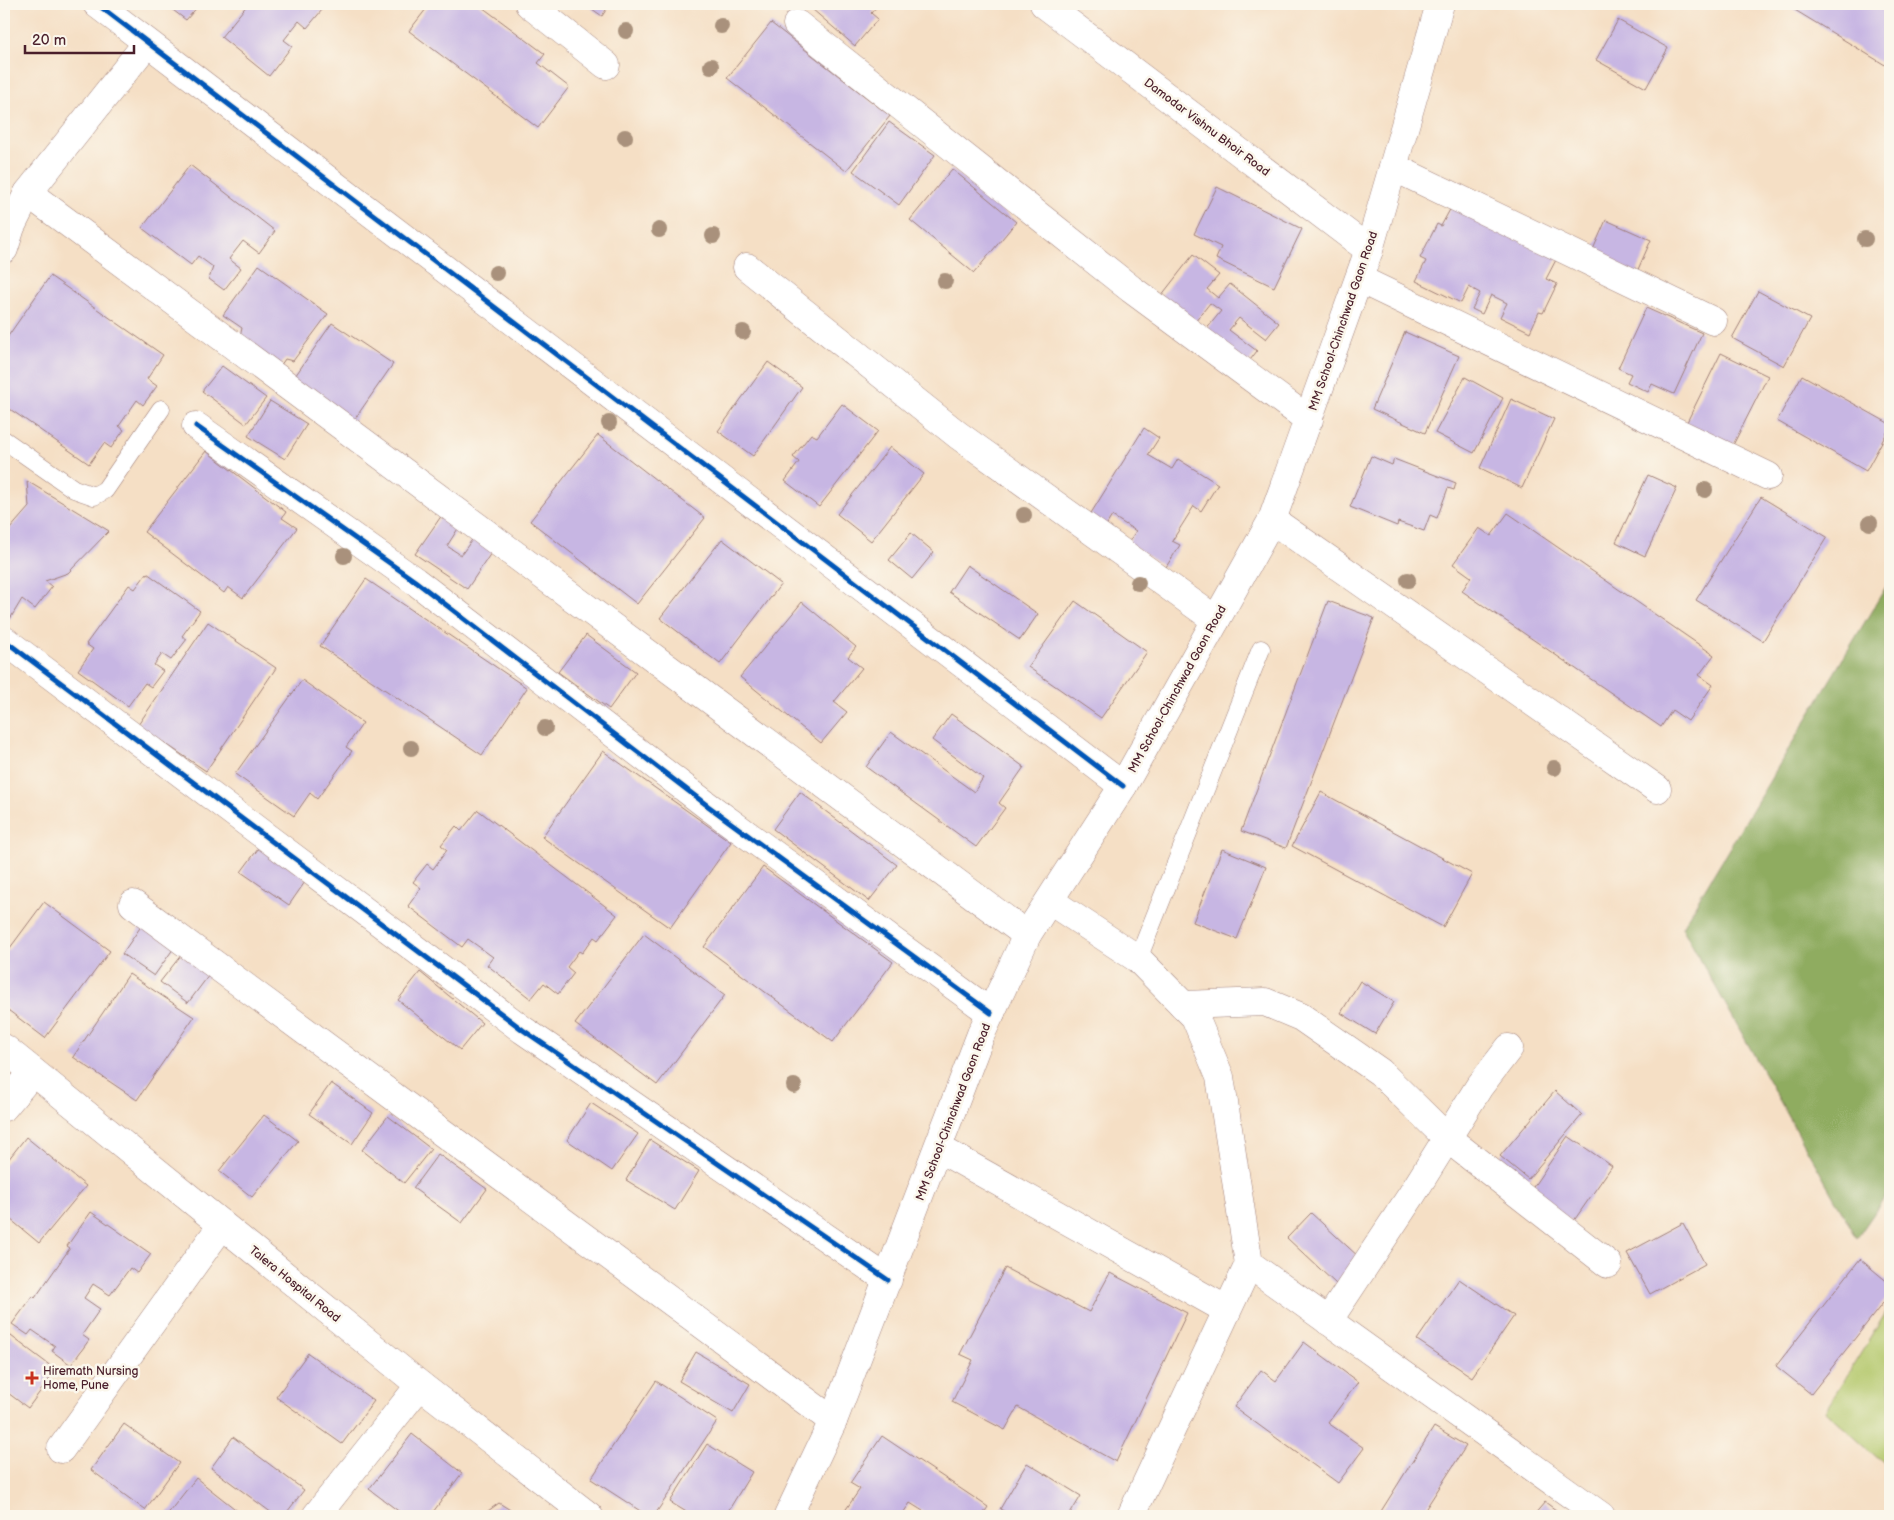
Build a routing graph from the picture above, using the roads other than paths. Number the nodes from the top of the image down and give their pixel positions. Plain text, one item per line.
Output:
1 (98, 4) edge
2 (529, 4) edge
3 (1044, 4) edge
4 (1440, 4) edge
5 (797, 24) dead end
6 (147, 43) junction
7 (606, 65) dead end
8 (1393, 167) junction
9 (28, 193) junction
10 (4, 248) edge
11 (1369, 250) junction
12 (747, 267) dead end
13 (1358, 279) junction
14 (1713, 321) dead end
15 (161, 409) dead end
16 (1309, 420) junction
17 (196, 426) dead end
18 (4, 440) edge
19 (1768, 476) dead end
20 (1272, 520) junction
21 (1216, 620) junction
22 (4, 640) edge
23 (1261, 650) dead end
24 (1123, 786) junction
25 (1657, 789) dead end
26 (1050, 901) junction
27 (133, 904) dead end
28 (1027, 935) junction
29 (1138, 959) junction
30 (1183, 1005) junction
31 (991, 1013) junction
32 (4, 1048) edge
33 (1509, 1048) dead end
34 (32, 1072) junction
35 (4, 1107) edge
36 (1448, 1138) junction
37 (938, 1148) junction
38 (222, 1225) junction
39 (1249, 1264) junction
40 (1608, 1264) dead end
41 (888, 1280) junction
42 (1227, 1310) junction
43 (1328, 1321) junction
44 (420, 1385) junction
45 (833, 1421) junction
46 (61, 1448) dead end
47 (316, 1516) edge
48 (589, 1516) edge
49 (788, 1516) edge
50 (1130, 1516) edge
51 (1601, 1516) edge

1 - 6 street
2 - 7 street
3 - 11 street, Damodar Vishnu Bhoir Road
4 - 8 street, MM School-Chinchwad Gaon Road
5 - 16 street
6 - 9 street
6 - 24 street
8 - 11 street, MM School-Chinchwad Gaon Road
8 - 14 street
9 - 10 street
9 - 28 street
11 - 13 street, MM School-Chinchwad Gaon Road
12 - 21 street
13 - 16 street, MM School-Chinchwad Gaon Road
13 - 19 street
15 - 18 lane
16 - 20 street, MM School-Chinchwad Gaon Road
17 - 31 street
20 - 21 street, MM School-Chinchwad Gaon Road
20 - 25 street
21 - 24 street, MM School-Chinchwad Gaon Road
22 - 41 street
23 - 29 lane
24 - 26 street, MM School-Chinchwad Gaon Road
26 - 28 street, MM School-Chinchwad Gaon Road
26 - 29 street
27 - 45 street
28 - 31 street, MM School-Chinchwad Gaon Road
29 - 30 street
30 - 36 street
30 - 39 street
31 - 37 street, MM School-Chinchwad Gaon Road
32 - 34 street, Talera Hospital Road
33 - 36 street
34 - 35 street
34 - 38 street, Talera Hospital Road
36 - 40 street
36 - 43 street
37 - 41 street, MM School-Chinchwad Gaon Road
37 - 42 street
38 - 44 street, Talera Hospital Road
38 - 46 street
39 - 42 street
39 - 43 street
41 - 45 street, MM School-Chinchwad Gaon Road
42 - 50 street
43 - 51 street
44 - 47 street
44 - 48 street, Talera Hospital Road
45 - 49 street, MM School-Chinchwad Gaon Road

